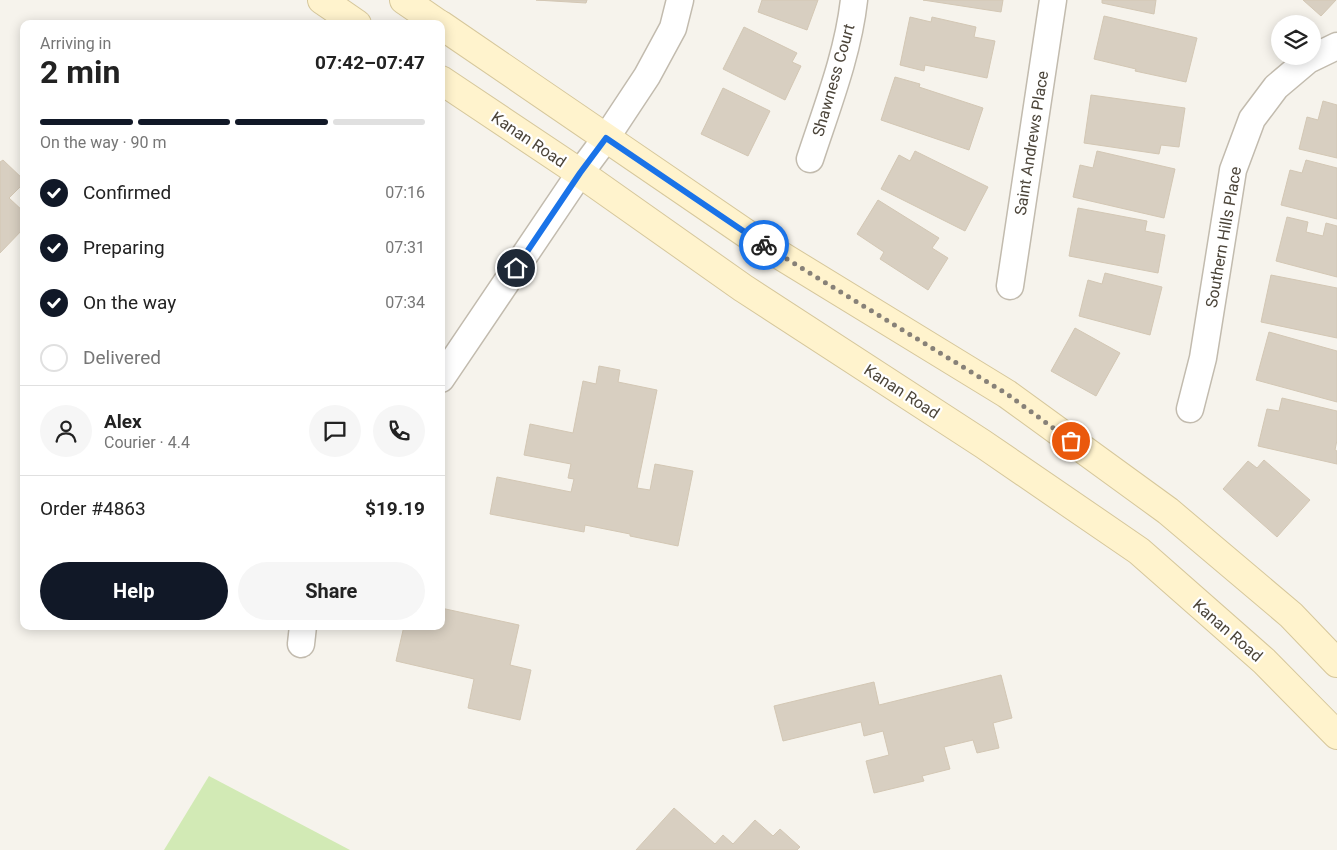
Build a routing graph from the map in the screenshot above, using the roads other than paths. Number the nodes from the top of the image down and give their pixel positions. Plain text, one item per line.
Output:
1 (322, 0) edge
2 (404, 0) edge
3 (680, 0) edge
4 (854, 0) edge
5 (1053, 0) edge
6 (352, 20) edge
7 (434, 20) edge
8 (445, 27) edge
9 (1337, 46) edge
10 (445, 83) edge
11 (606, 138) junction
12 (810, 159) dead end
13 (580, 173) junction
14 (1010, 286) dead end
15 (445, 372) edge
16 (1190, 409) dead end
17 (1337, 663) edge
18 (1337, 735) edge

1 - 6 main road
2 - 7 main road
3 - 11 street
4 - 12 street, Shawness Court
5 - 14 street, Saint Andrews Place
8 - 11 main road
9 - 16 street, Southern Hills Place
10 - 13 main road, Kanan Road
11 - 13 street
11 - 17 main road
13 - 15 street
13 - 18 main road, Kanan Road

